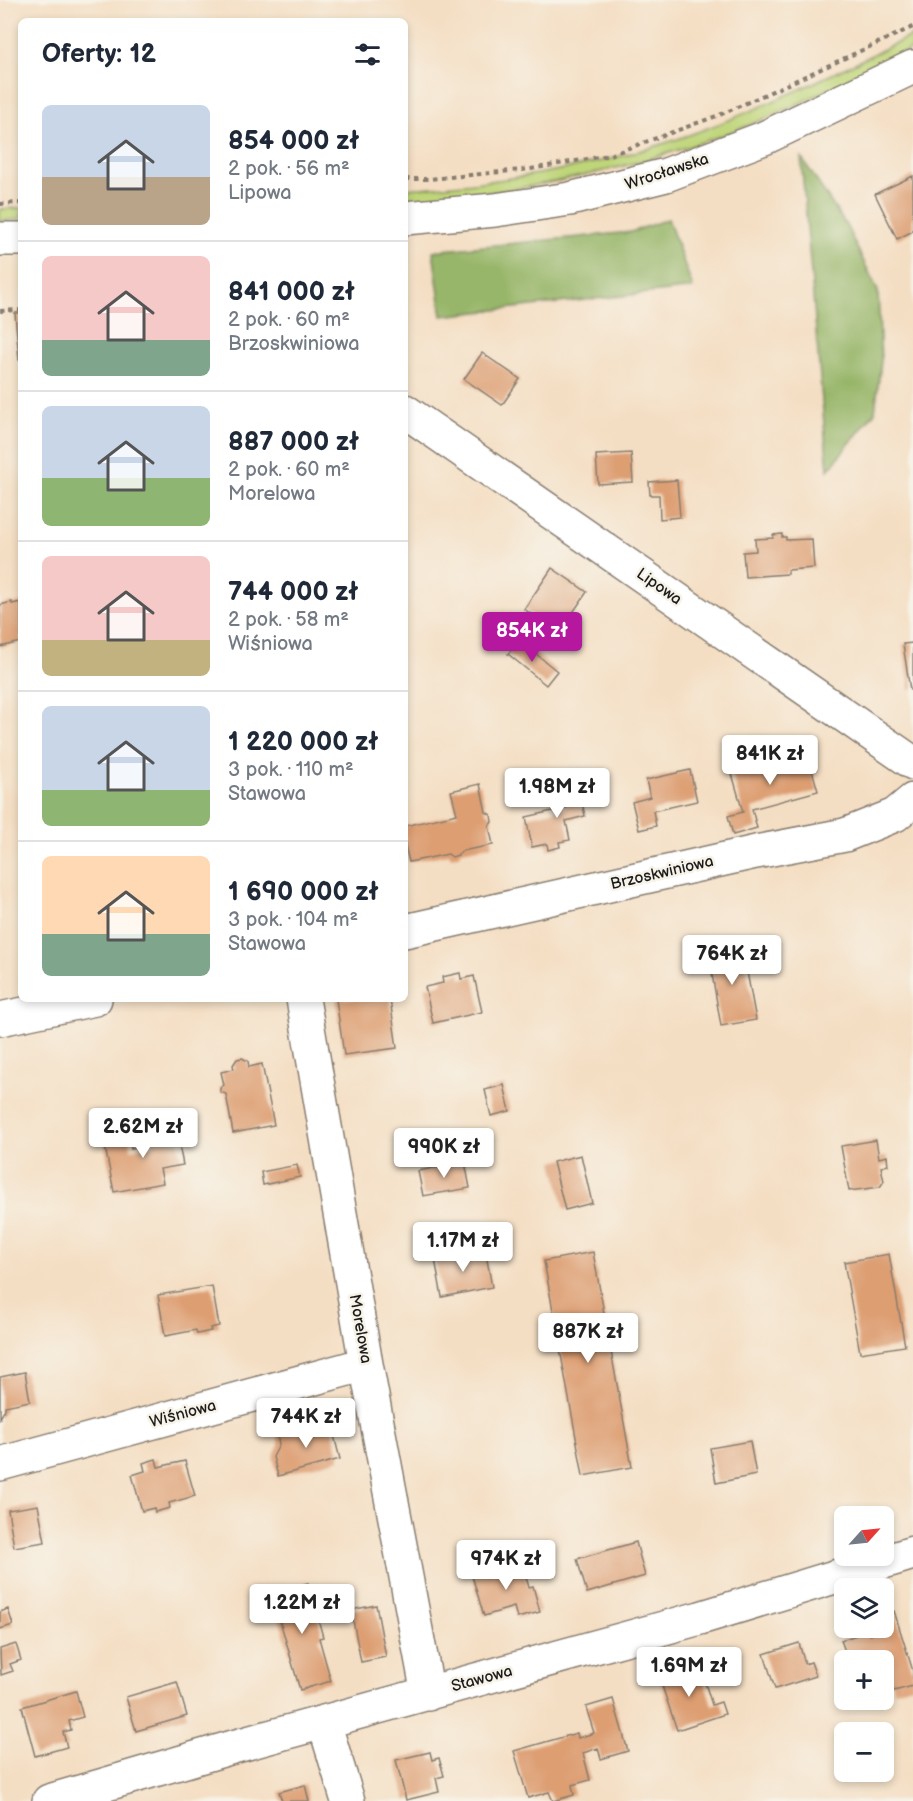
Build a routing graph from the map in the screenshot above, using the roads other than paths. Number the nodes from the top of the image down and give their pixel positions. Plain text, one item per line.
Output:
1 (913, 67) edge
2 (408, 218) edge
3 (0, 239) edge
4 (18, 239) edge
5 (408, 413) edge
6 (913, 763) edge
7 (913, 801) edge
8 (408, 930) edge
9 (81, 1002) edge
10 (304, 1002) edge
11 (0, 1019) edge
12 (366, 1364) junction
13 (0, 1464) edge
14 (913, 1553) edge
15 (428, 1694) junction
16 (324, 1722) junction
17 (49, 1801) edge
18 (348, 1801) edge

1 - 2 street, Wrocławska
3 - 4 street
5 - 6 street, Lipowa
7 - 8 street, Brzoskwiniowa
9 - 11 street
10 - 12 street, Morelowa
12 - 13 street, Wiśniowa
12 - 15 street, Morelowa
14 - 15 street, Stawowa
15 - 16 street, Stawowa
16 - 17 street, Stawowa
16 - 18 street

